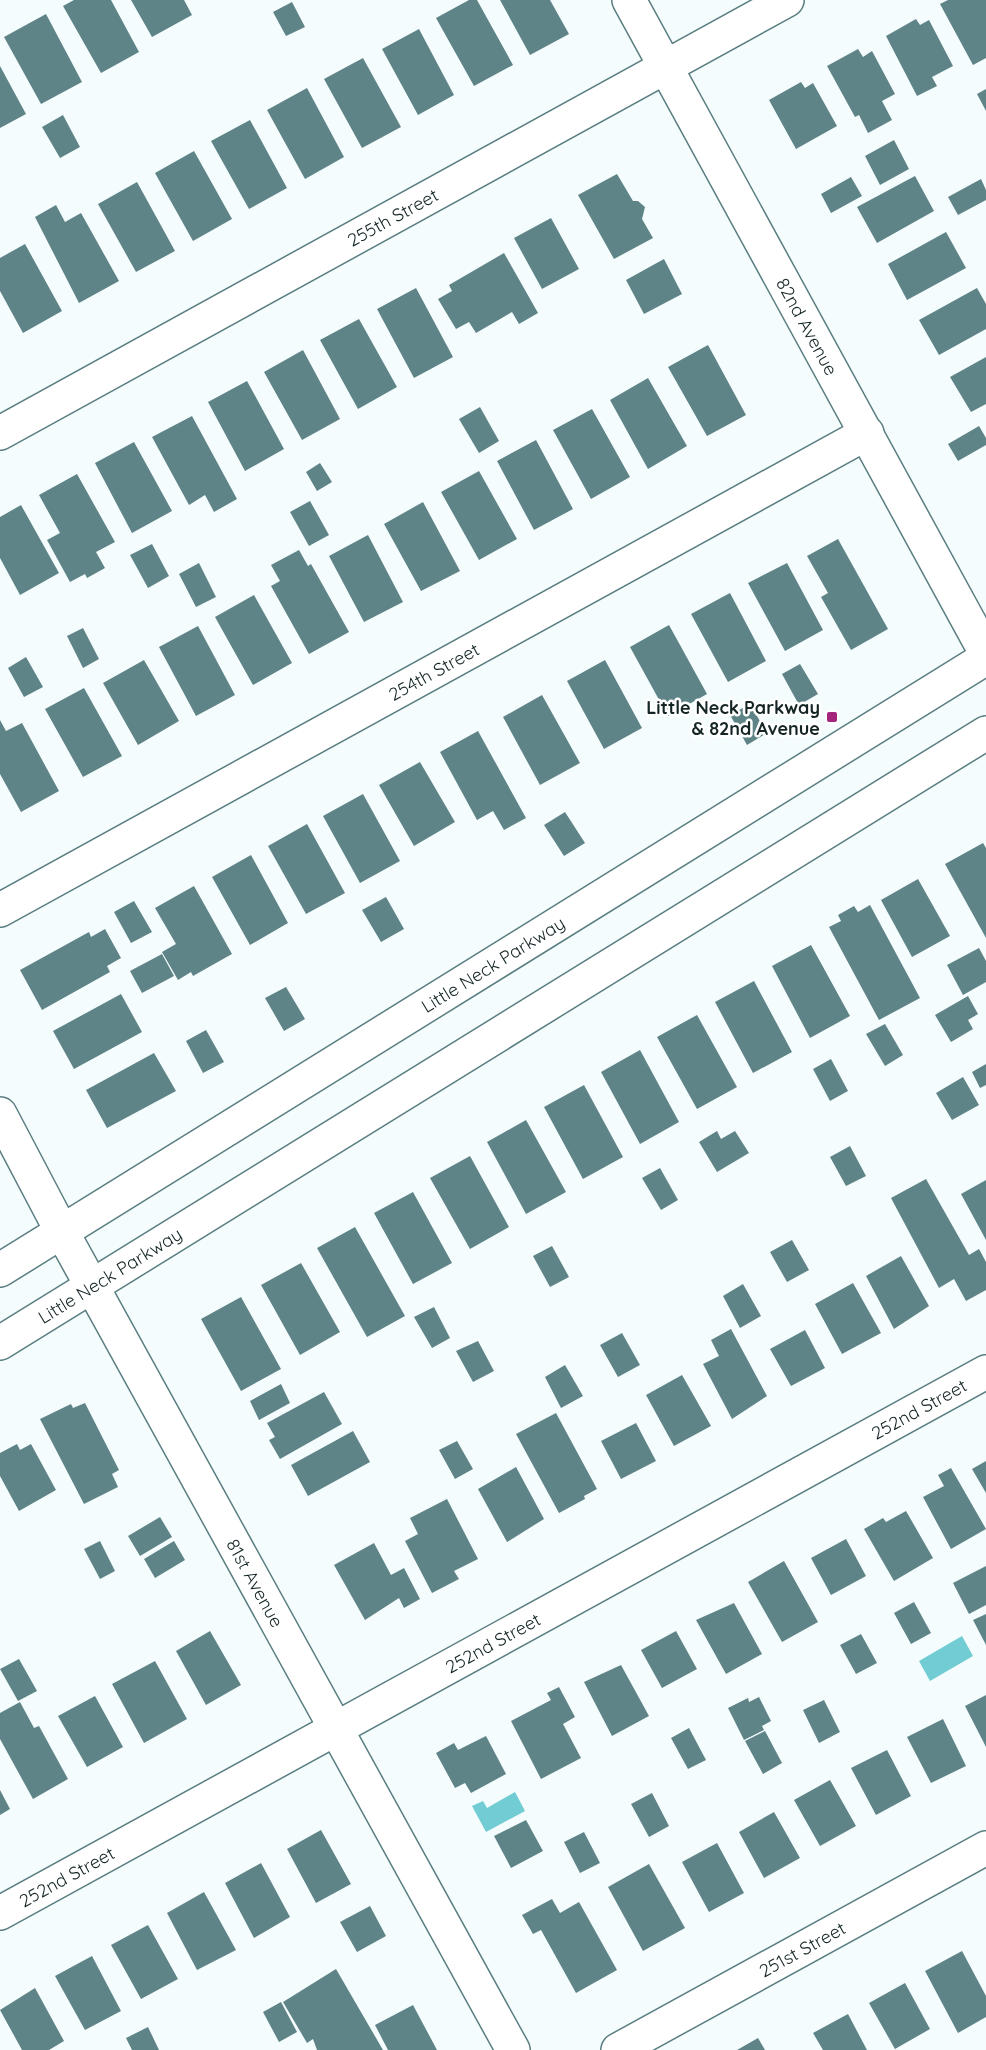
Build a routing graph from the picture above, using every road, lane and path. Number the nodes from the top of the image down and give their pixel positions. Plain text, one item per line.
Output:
1 (629, 0) edge
2 (787, 0) edge
3 (666, 66) junction
4 (0, 433) edge
5 (867, 433) junction
6 (986, 653) edge
7 (986, 658) edge
8 (986, 733) edge
9 (0, 910) edge
10 (0, 1114) edge
11 (62, 1232) junction
12 (0, 1270) edge
13 (93, 1286) junction
14 (0, 1343) edge
15 (986, 1372) edge
16 (336, 1729) junction
17 (986, 1848) edge
18 (0, 1913) edge
19 (513, 2050) edge
20 (618, 2050) edge

1 - 3 street, 82nd Avenue
2 - 3 street, 255th Street
3 - 4 street, 255th Street
3 - 5 street, 82nd Avenue
5 - 6 street, 82nd Avenue
5 - 9 street, 254th Street
7 - 11 street, Little Neck Parkway
8 - 13 street, Little Neck Parkway
10 - 11 street, 81st Avenue
11 - 12 street, Little Neck Parkway
11 - 13 street, 81st Avenue
13 - 14 street, Little Neck Parkway
13 - 16 street, 81st Avenue
15 - 16 street, 252nd Street
16 - 18 street, 252nd Street
16 - 19 street, 81st Avenue
17 - 20 street, 251st Street

